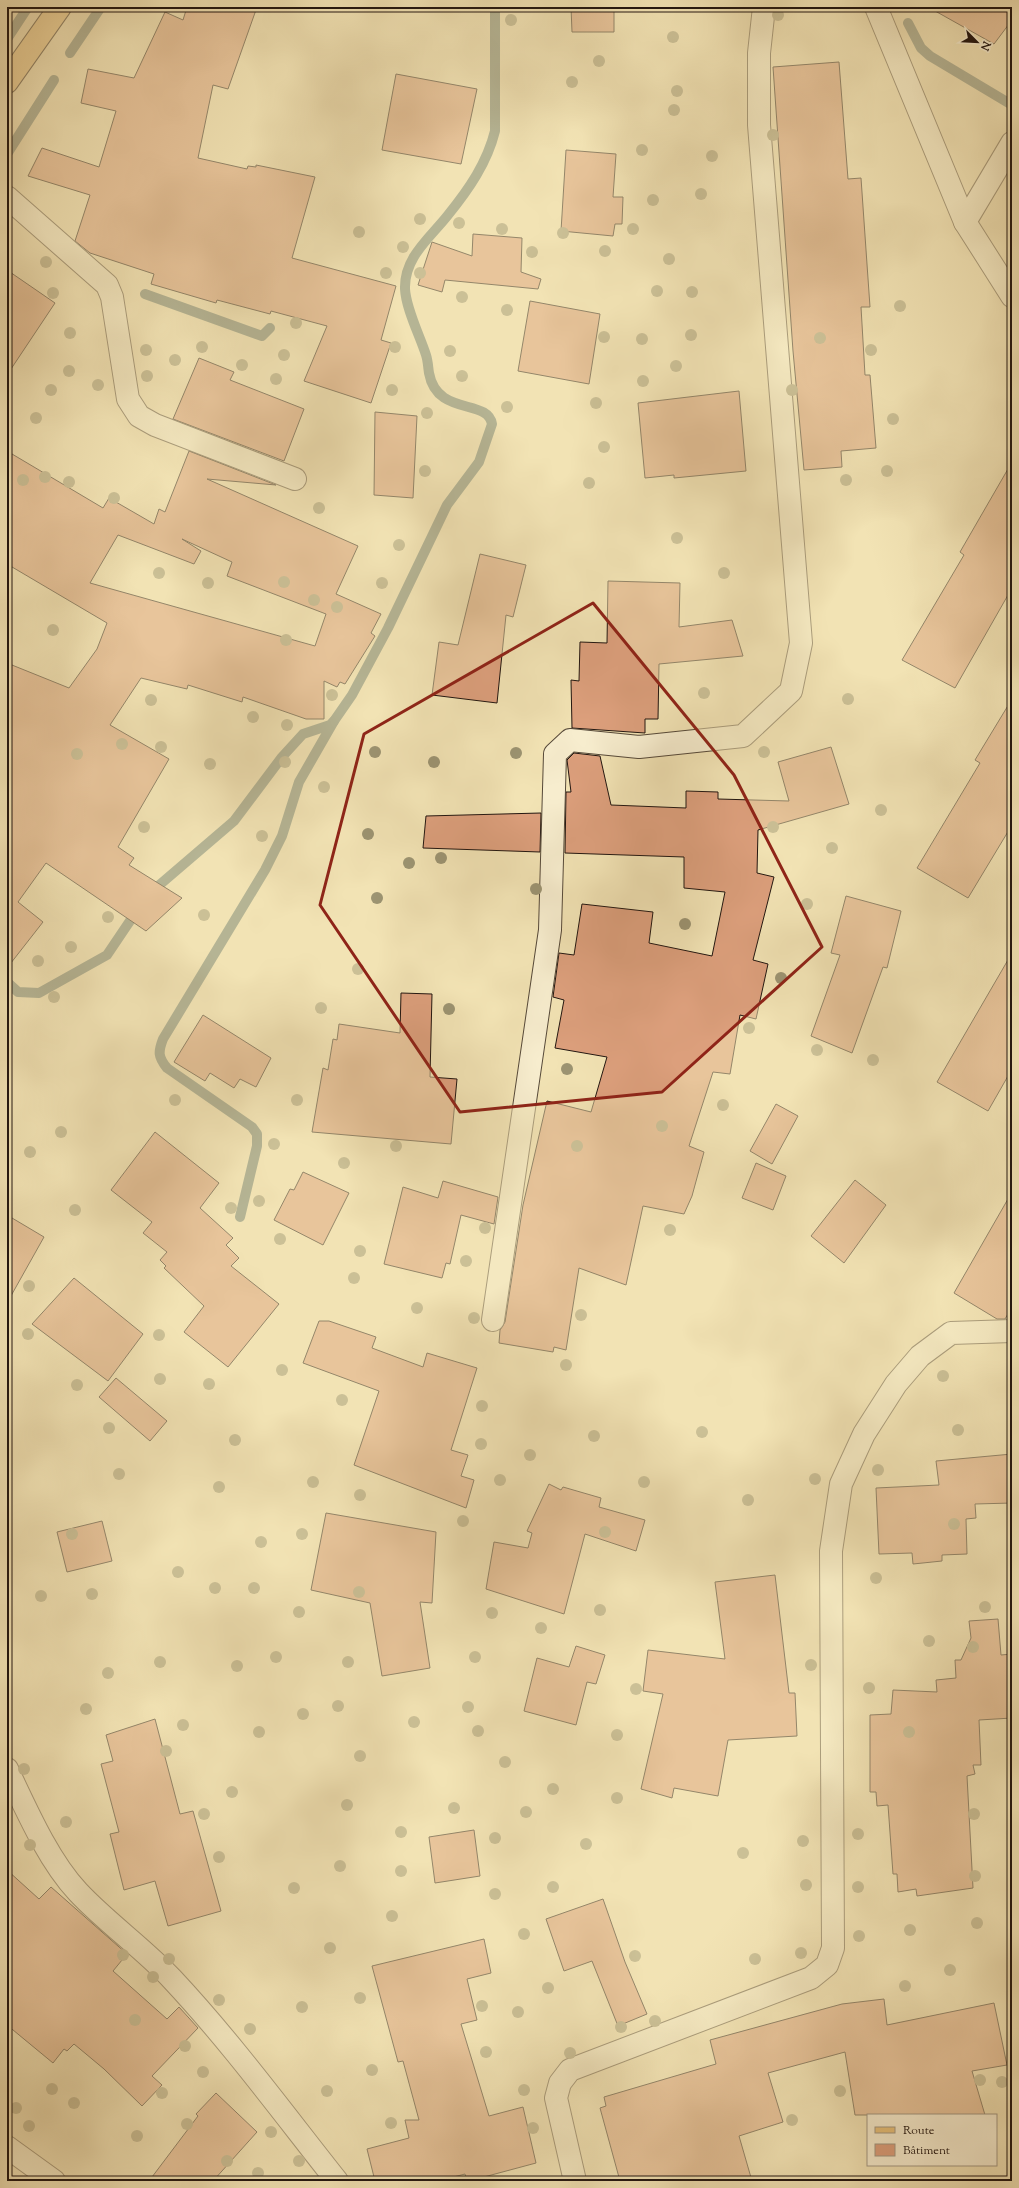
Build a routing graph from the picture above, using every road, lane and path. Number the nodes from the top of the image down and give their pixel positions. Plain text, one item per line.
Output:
1 (60, 7) edge
2 (764, 7) edge
3 (876, 7) edge
4 (7, 82) edge
5 (1012, 143) edge
6 (7, 197) edge
7 (965, 222) junction
8 (1012, 296) edge
9 (295, 479) dead end
10 (493, 1320) dead end
11 (1012, 1331) edge
12 (7, 1769) edge
13 (7, 2147) edge
14 (54, 2181) edge
15 (337, 2181) edge
16 (575, 2181) edge

1 - 4 main road
2 - 10 street
3 - 7 street
5 - 7 street
6 - 9 street
7 - 8 street
11 - 16 street
12 - 15 street
13 - 14 street

